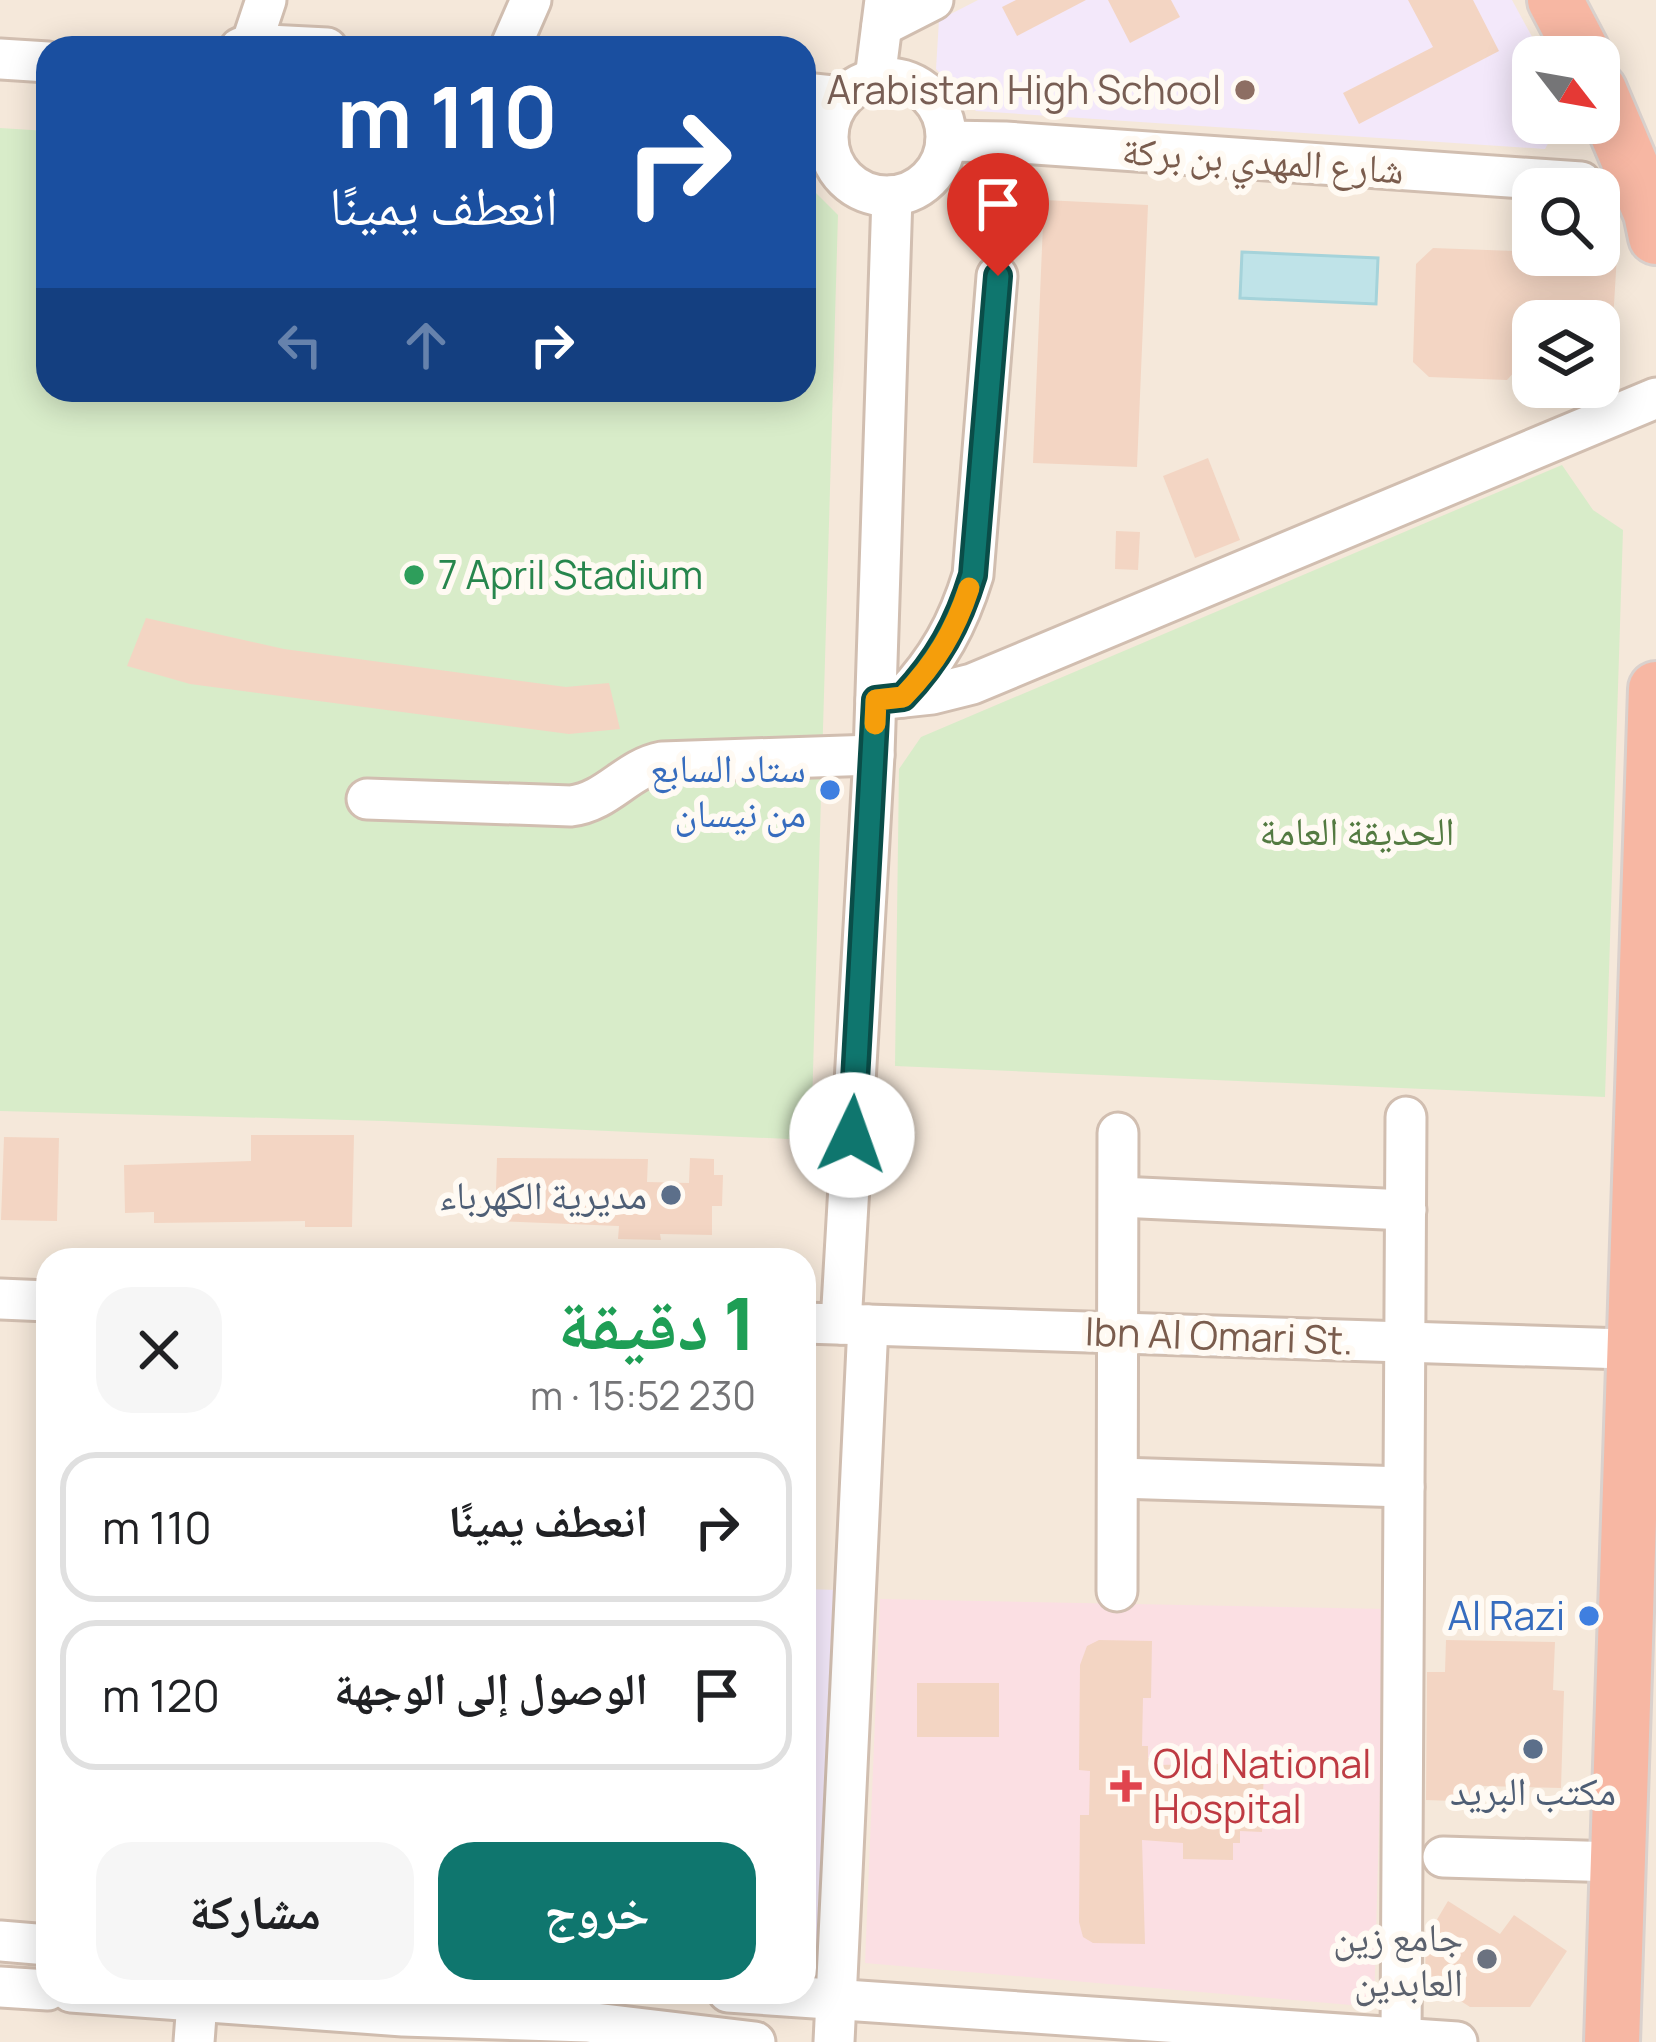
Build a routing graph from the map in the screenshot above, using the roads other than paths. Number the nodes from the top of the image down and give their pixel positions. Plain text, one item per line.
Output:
1 (266, 0) edge
2 (531, 0) edge
3 (933, 0) edge
4 (1555, 0) edge
5 (884, 13) edge
6 (251, 36) edge
7 (516, 36) edge
8 (1575, 36) edge
9 (0, 59) edge
10 (36, 61) edge
11 (840, 90) edge
12 (1620, 90) edge
13 (1656, 122) edge
14 (1620, 134) edge
15 (946, 141) junction
16 (817, 152) edge
17 (1512, 178) edge
18 (892, 196) junction
19 (1654, 215) edge
20 (998, 276) dead end
21 (1656, 398) edge
22 (1656, 688) edge
23 (890, 698) junction
24 (1655, 742) edge
25 (874, 755) junction
26 (367, 799) dead end
27 (1652, 949) edge
28 (1406, 1117) dead end
29 (1118, 1133) dead end
30 (1119, 1197) junction
31 (1406, 1210) junction
32 (0, 1299) edge
33 (36, 1300) edge
34 (838, 1324) edge
35 (1119, 1334) junction
36 (1405, 1342) junction
37 (1645, 1349) edge
38 (1118, 1478) junction
39 (1404, 1486) junction
40 (1117, 1591) dead end
41 (1638, 1741) edge
42 (1443, 1857) dead end
43 (1617, 1862) junction
44 (0, 1941) edge
45 (36, 1944) edge
46 (0, 1987) edge
47 (36, 1989) edge
48 (816, 1999) edge
49 (835, 2000) junction
50 (197, 2004) edge
51 (212, 2004) edge
52 (402, 2029) edge
53 (587, 2032) edge
54 (1656, 2036) edge
55 (1401, 2040) edge
56 (194, 2042) edge
57 (755, 2042) edge
58 (834, 2042) edge
59 (1457, 2042) edge
60 (1612, 2042) edge
61 (1627, 2042) edge

1 - 6 street
2 - 7 street
3 - 5 street
4 - 8 highway
5 - 11 street
9 - 10 street
11 - 15 street
11 - 16 street
12 - 13 highway
14 - 19 highway
15 - 17 street, شارع المهدي بن بركة
15 - 18 street
16 - 18 street
18 - 23 street
20 - 23 street
21 - 23 street
22 - 24 highway
23 - 25 street
24 - 27 highway
25 - 26 street
25 - 34 street
27 - 37 highway
28 - 31 street
29 - 30 street
30 - 31 street
30 - 35 street
31 - 36 street
32 - 33 street
34 - 35 street, Ibn Al Omari St.
34 - 49 street
35 - 36 street, Ibn Al Omari St.
35 - 38 street
36 - 37 street, Ibn Al Omari St.
36 - 39 street
37 - 41 highway
38 - 39 street
38 - 40 street
39 - 55 street
41 - 43 highway
42 - 43 street
43 - 60 highway
44 - 45 street
46 - 47 street
48 - 49 street
49 - 55 street
49 - 58 street
50 - 56 street
51 - 52 street
52 - 53 street
53 - 57 street
54 - 61 highway
55 - 59 street

